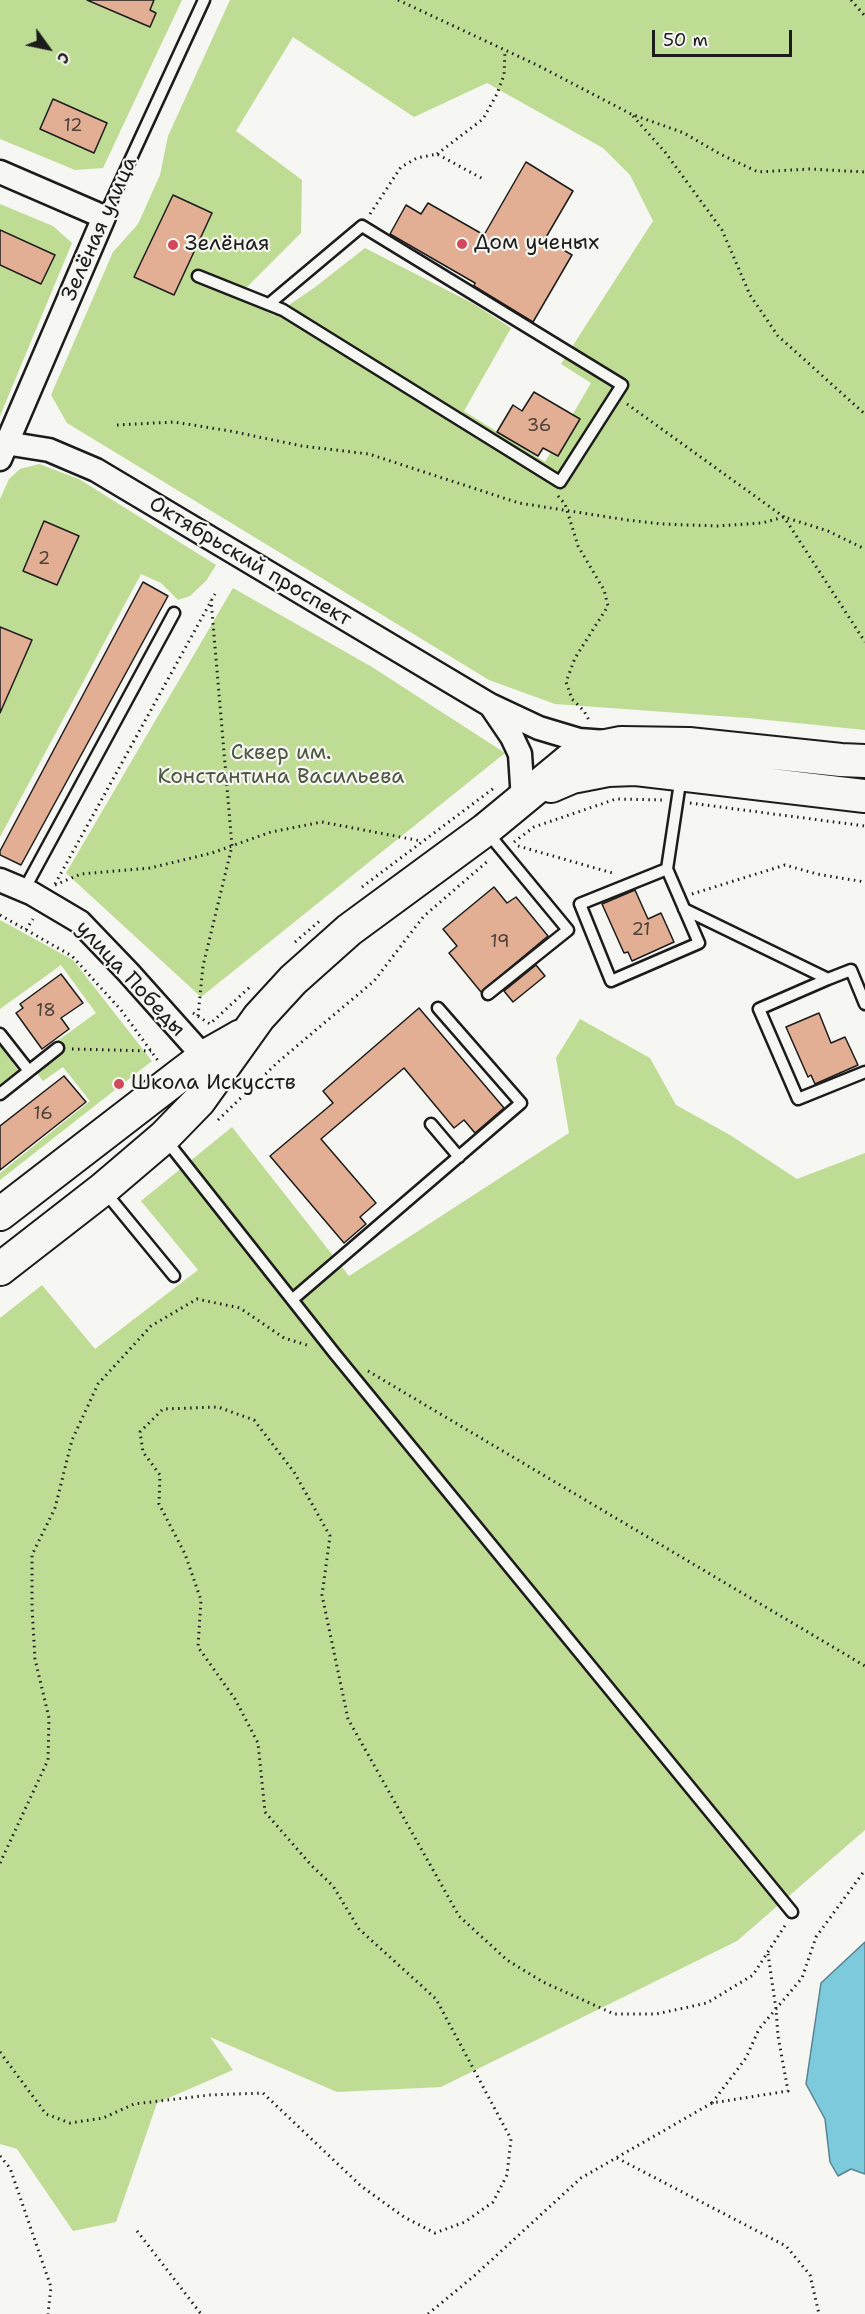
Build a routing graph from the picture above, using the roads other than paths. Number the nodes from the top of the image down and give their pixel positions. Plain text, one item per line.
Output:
1 (204, 0) edge
2 (0, 172) edge
3 (104, 217) junction
4 (198, 276) dead end
5 (269, 304) junction
6 (2, 448) edge
7 (174, 613) dead end
8 (490, 705) junction
9 (614, 757) junction
10 (571, 759) junction
11 (865, 761) edge
12 (680, 788) junction
13 (528, 796) junction
14 (865, 796) edge
15 (494, 840) junction
16 (667, 869) junction
17 (0, 880) edge
18 (24, 890) junction
19 (684, 909) junction
20 (828, 979) junction
21 (488, 994) dead end
22 (865, 1004) edge
23 (438, 1008) dead end
24 (0, 1034) edge
25 (58, 1048) road end
26 (212, 1065) junction
27 (28, 1071) junction
28 (865, 1072) edge
29 (0, 1094) edge
30 (431, 1124) dead end
31 (164, 1137) junction
32 (459, 1157) junction
33 (103, 1189) junction
34 (0, 1214) edge
35 (0, 1269) edge
36 (174, 1276) dead end
37 (293, 1299) junction
38 (792, 1912) road end

1 - 3 lane, Зелёная улица
2 - 3 street
3 - 6 street, Зелёная улица
4 - 5 lane
5 - 5 lane
6 - 8 street, Октябрьский проспект
7 - 18 lane
8 - 9 street, Октябрьский проспект
8 - 10 street, Октябрьский проспект
8 - 13 street, Октябрьский проспект
9 - 10 main road
9 - 11 main road
9 - 12 main road
9 - 13 main road
10 - 13 main road
12 - 14 main road
12 - 16 lane
13 - 15 main road
15 - 21 lane
15 - 26 main road
16 - 19 lane
16 - 19 lane
17 - 18 street, улица Победы
18 - 26 street, улица Победы
19 - 20 lane
20 - 22 lane
20 - 28 lane
23 - 32 lane
24 - 27 lane
25 - 27 lane
26 - 31 main road
26 - 34 main road
27 - 29 lane
30 - 32 lane
31 - 33 main road
31 - 37 lane
32 - 37 lane
33 - 35 main road
33 - 36 lane
37 - 38 lane

